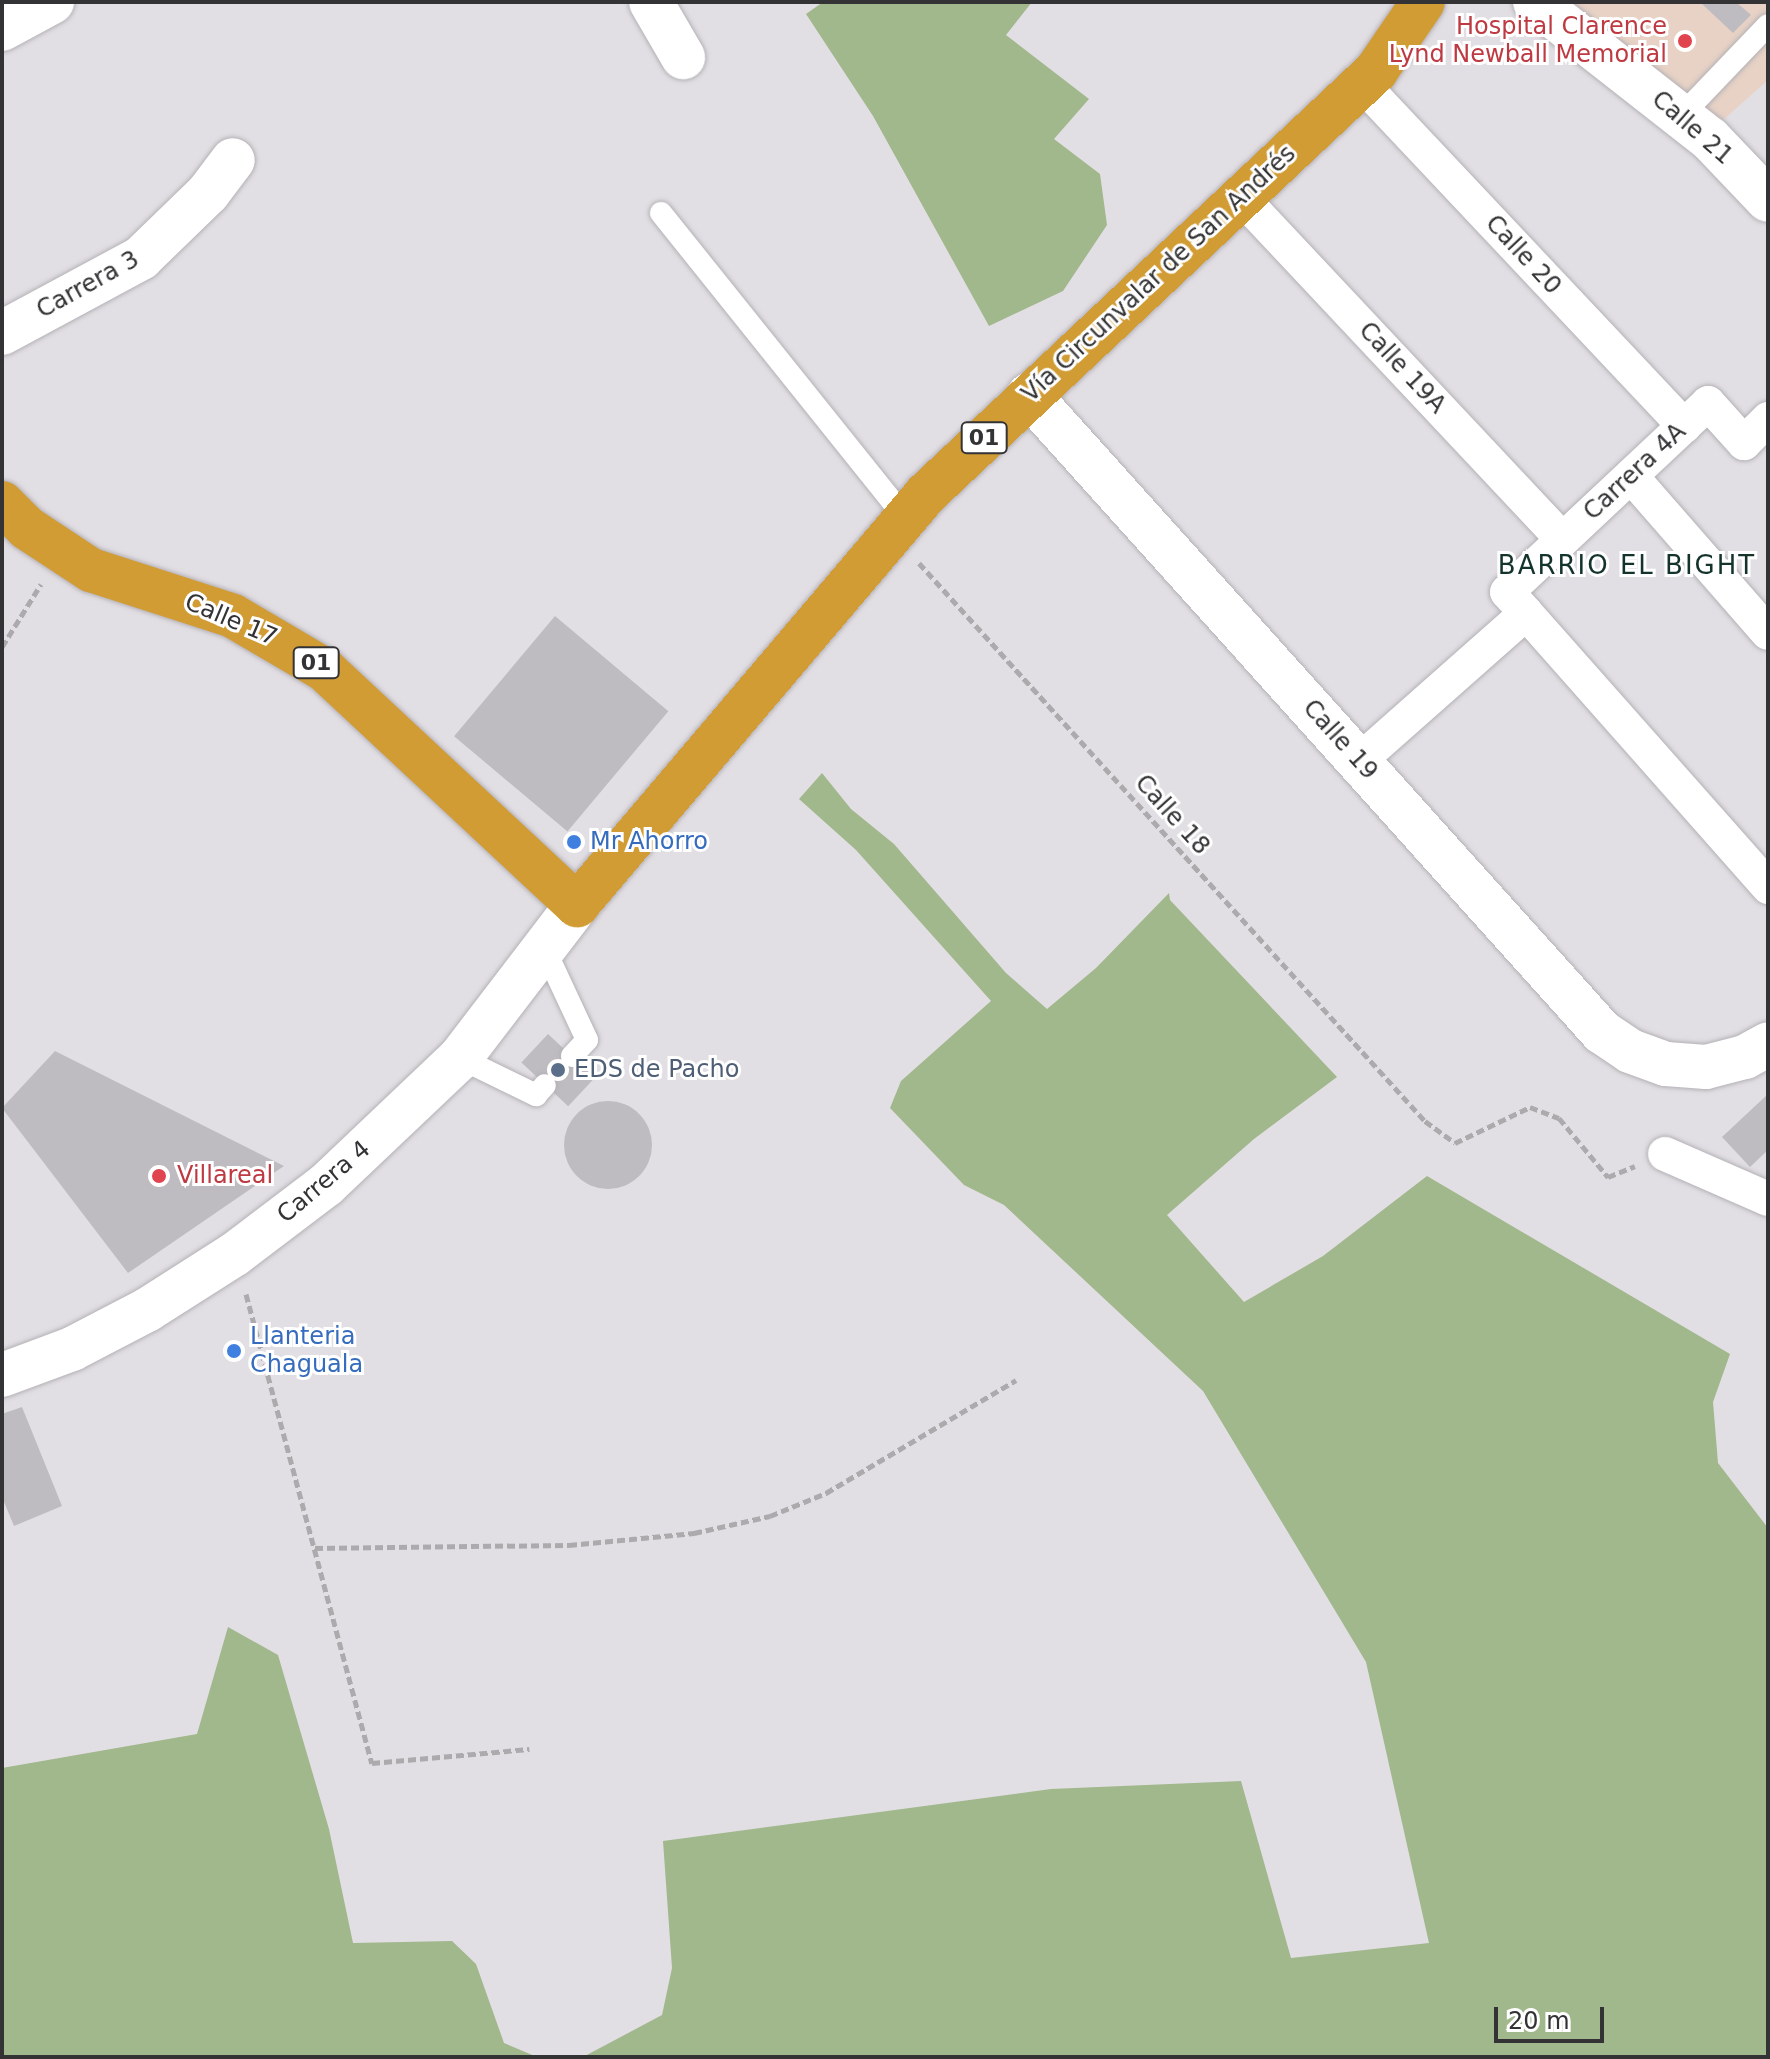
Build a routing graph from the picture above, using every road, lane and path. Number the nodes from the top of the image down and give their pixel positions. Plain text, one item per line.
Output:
1 (52, 2) edge
2 (651, 2) edge
3 (1423, 2) edge
4 (1535, 2) edge
5 (1768, 25) edge
6 (2, 29) edge
7 (683, 57) dead end
8 (1362, 84) junction
9 (1682, 115) junction
10 (233, 160) dead end
11 (1241, 197) junction
12 (1768, 200) edge
13 (661, 213) dead end
14 (2, 333) edge
15 (1029, 395) junction
16 (1768, 419) edge
17 (1684, 426) junction
18 (1631, 476) junction
19 (2, 503) edge
20 (898, 526) junction
21 (1563, 540) junction
22 (60, 551) junction
23 (1526, 613) junction
24 (1768, 633) edge
25 (2, 647) edge
26 (1359, 761) junction
27 (1768, 887) edge
28 (577, 905) junction
29 (546, 952) junction
30 (1768, 1044) edge
31 (572, 1056) dead end
32 (460, 1058) junction
33 (545, 1085) dead end
34 (1665, 1154) joint
35 (1768, 1199) edge
36 (235, 1254) junction
37 (2, 1375) edge
38 (1016, 1380) dead end
39 (315, 1548) junction
40 (529, 1749) dead end

1 - 6 street
2 - 7 street
3 - 8 highway, Vía Circunvalar de San Andrés / 01
4 - 9 street, Calle 21
5 - 9 lane
8 - 11 highway, Vía Circunvalar de San Andrés / 01
8 - 17 street, Calle 20
9 - 12 street, Calle 21
10 - 14 street, Carrera 3
11 - 15 highway, Vía Circunvalar de San Andrés / 01
11 - 21 street, Calle 19A
13 - 20 lane
15 - 20 highway, Vía Circunvalar de San Andrés / 01
15 - 26 street, Calle 19
16 - 17 street, Carrera 4A
17 - 18 street, Carrera 4A
18 - 21 street, Carrera 4A
18 - 24 street
19 - 22 highway, Calle 17 / 01
20 - 28 highway, Vía Circunvalar de San Andrés / 01
20 - 34 path, Calle 18
21 - 23 street, Carrera 4A
22 - 25 path
22 - 28 highway, Calle 17 / 01
23 - 26 street
23 - 27 street
26 - 30 street, Calle 19
28 - 29 street, Carrera 4
29 - 31 lane
29 - 32 street, Carrera 4
32 - 33 lane
32 - 36 street, Carrera 4
34 - 35 street
36 - 37 street, Carrera 4
36 - 39 path
38 - 39 path
39 - 40 path

